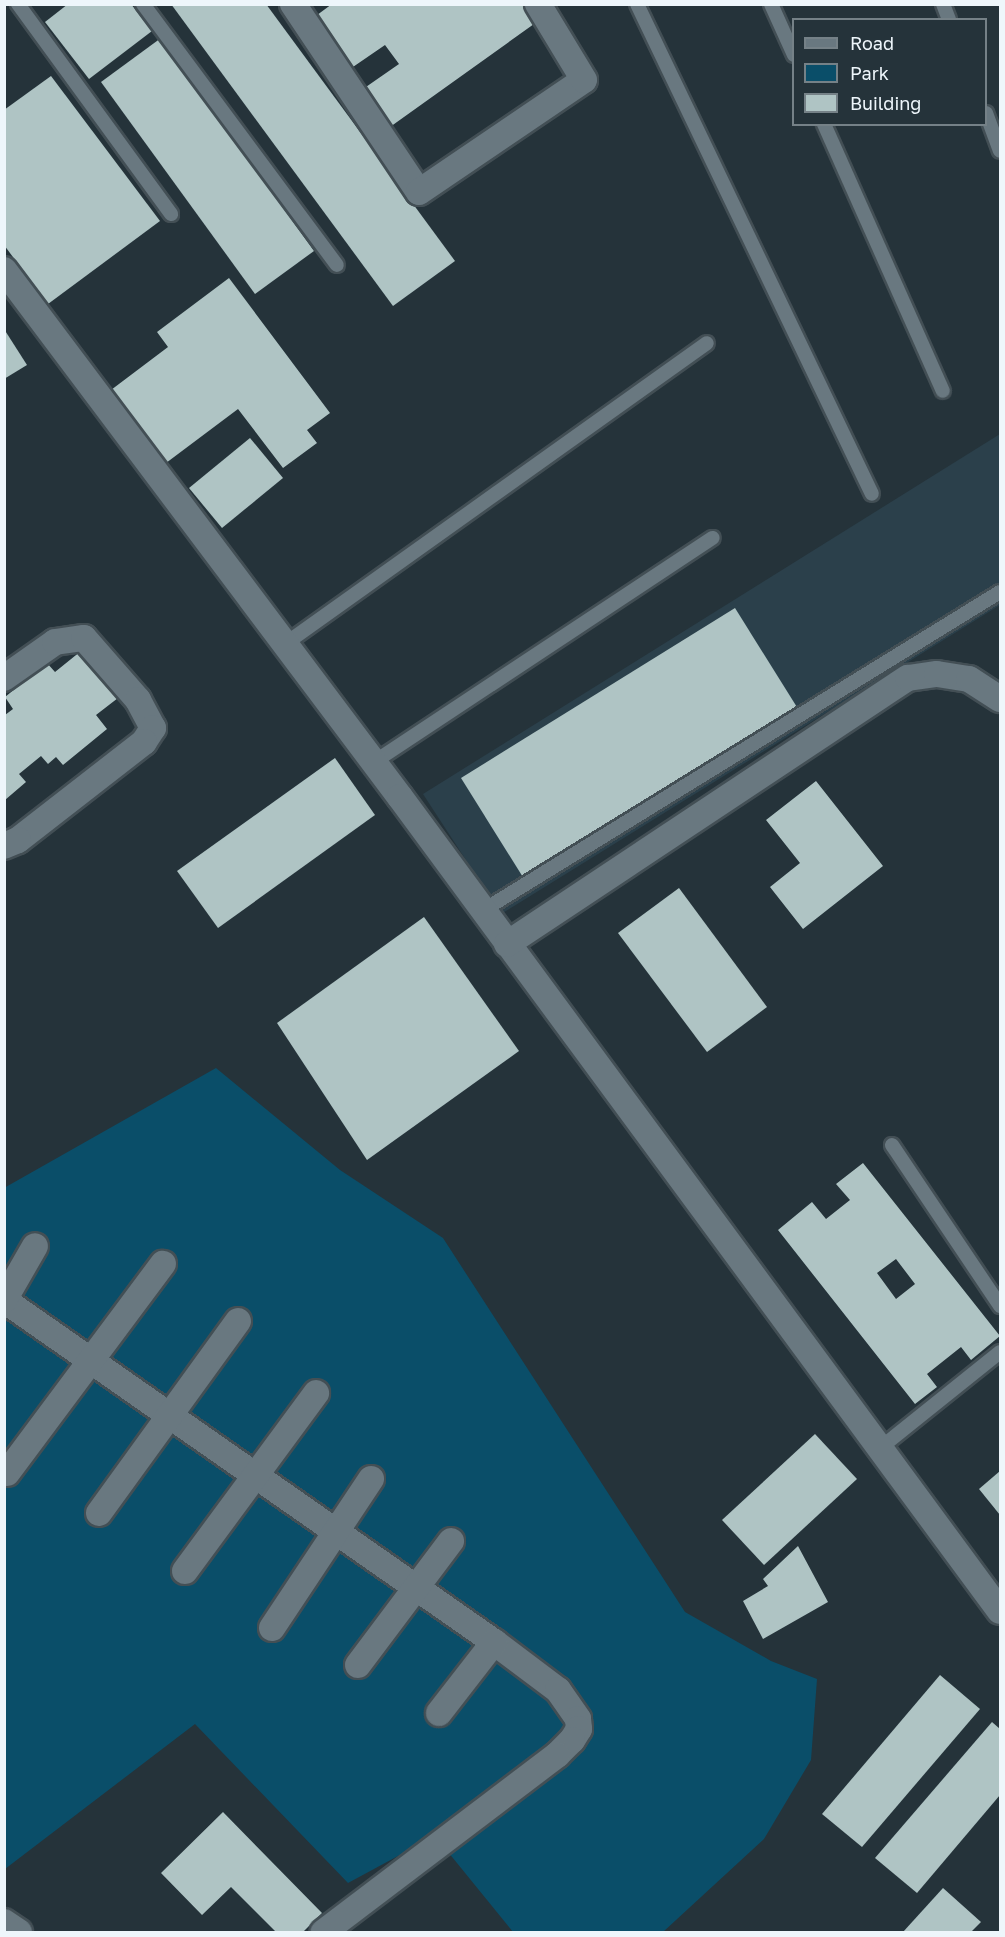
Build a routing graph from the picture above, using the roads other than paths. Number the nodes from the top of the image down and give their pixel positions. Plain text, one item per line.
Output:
1 (18, 4) edge
2 (143, 4) edge
3 (538, 4) edge
4 (637, 4) edge
5 (771, 4) edge
6 (301, 8) edge
7 (792, 51) edge
8 (987, 116) edge
9 (825, 126) edge
10 (1000, 151) edge
11 (171, 214) dead end
12 (337, 265) dead end
13 (4, 270) edge
14 (706, 344) dead end
15 (943, 391) dead end
16 (872, 494) dead end
17 (713, 538) dead end
18 (1000, 592) edge
19 (285, 644) junction
20 (4, 678) edge
21 (1000, 699) edge
22 (374, 762) junction
23 (4, 846) edge
24 (483, 911) junction
25 (507, 944) junction
26 (892, 1145) dead end
27 (35, 1246) dead end
28 (163, 1263) dead end
29 (5, 1300) edge
30 (1000, 1306) edge
31 (238, 1321) dead end
32 (1000, 1352) edge
33 (90, 1359) junction
34 (316, 1393) dead end
35 (170, 1416) junction
36 (879, 1449) junction
37 (7, 1473) dead end
38 (256, 1475) junction
39 (371, 1479) dead end
40 (99, 1513) dead end
41 (336, 1532) junction
42 (451, 1541) dead end
43 (185, 1570) dead end
44 (417, 1588) junction
45 (1000, 1611) edge
46 (272, 1628) dead end
47 (494, 1642) junction
48 (358, 1665) dead end
49 (439, 1713) dead end
50 (4, 1922) edge
51 (20, 1932) edge
52 (324, 1932) edge

1 - 11 lane
2 - 12 lane
3 - 6 street
4 - 16 lane
5 - 7 lane
8 - 10 lane
9 - 15 lane
13 - 19 street
14 - 19 lane
17 - 22 lane
18 - 24 lane
19 - 22 street
20 - 23 street
21 - 25 street
22 - 24 street
24 - 25 street
25 - 36 street
26 - 30 lane
27 - 29 street
28 - 33 street
29 - 33 street
31 - 35 street
32 - 36 lane
33 - 35 street
33 - 37 street
34 - 38 street
35 - 38 street
35 - 40 street
36 - 45 street
38 - 41 street
38 - 43 street
39 - 41 street
41 - 44 street
41 - 46 street
42 - 44 street
44 - 47 street
44 - 48 street
47 - 49 street
47 - 52 street
50 - 51 street

